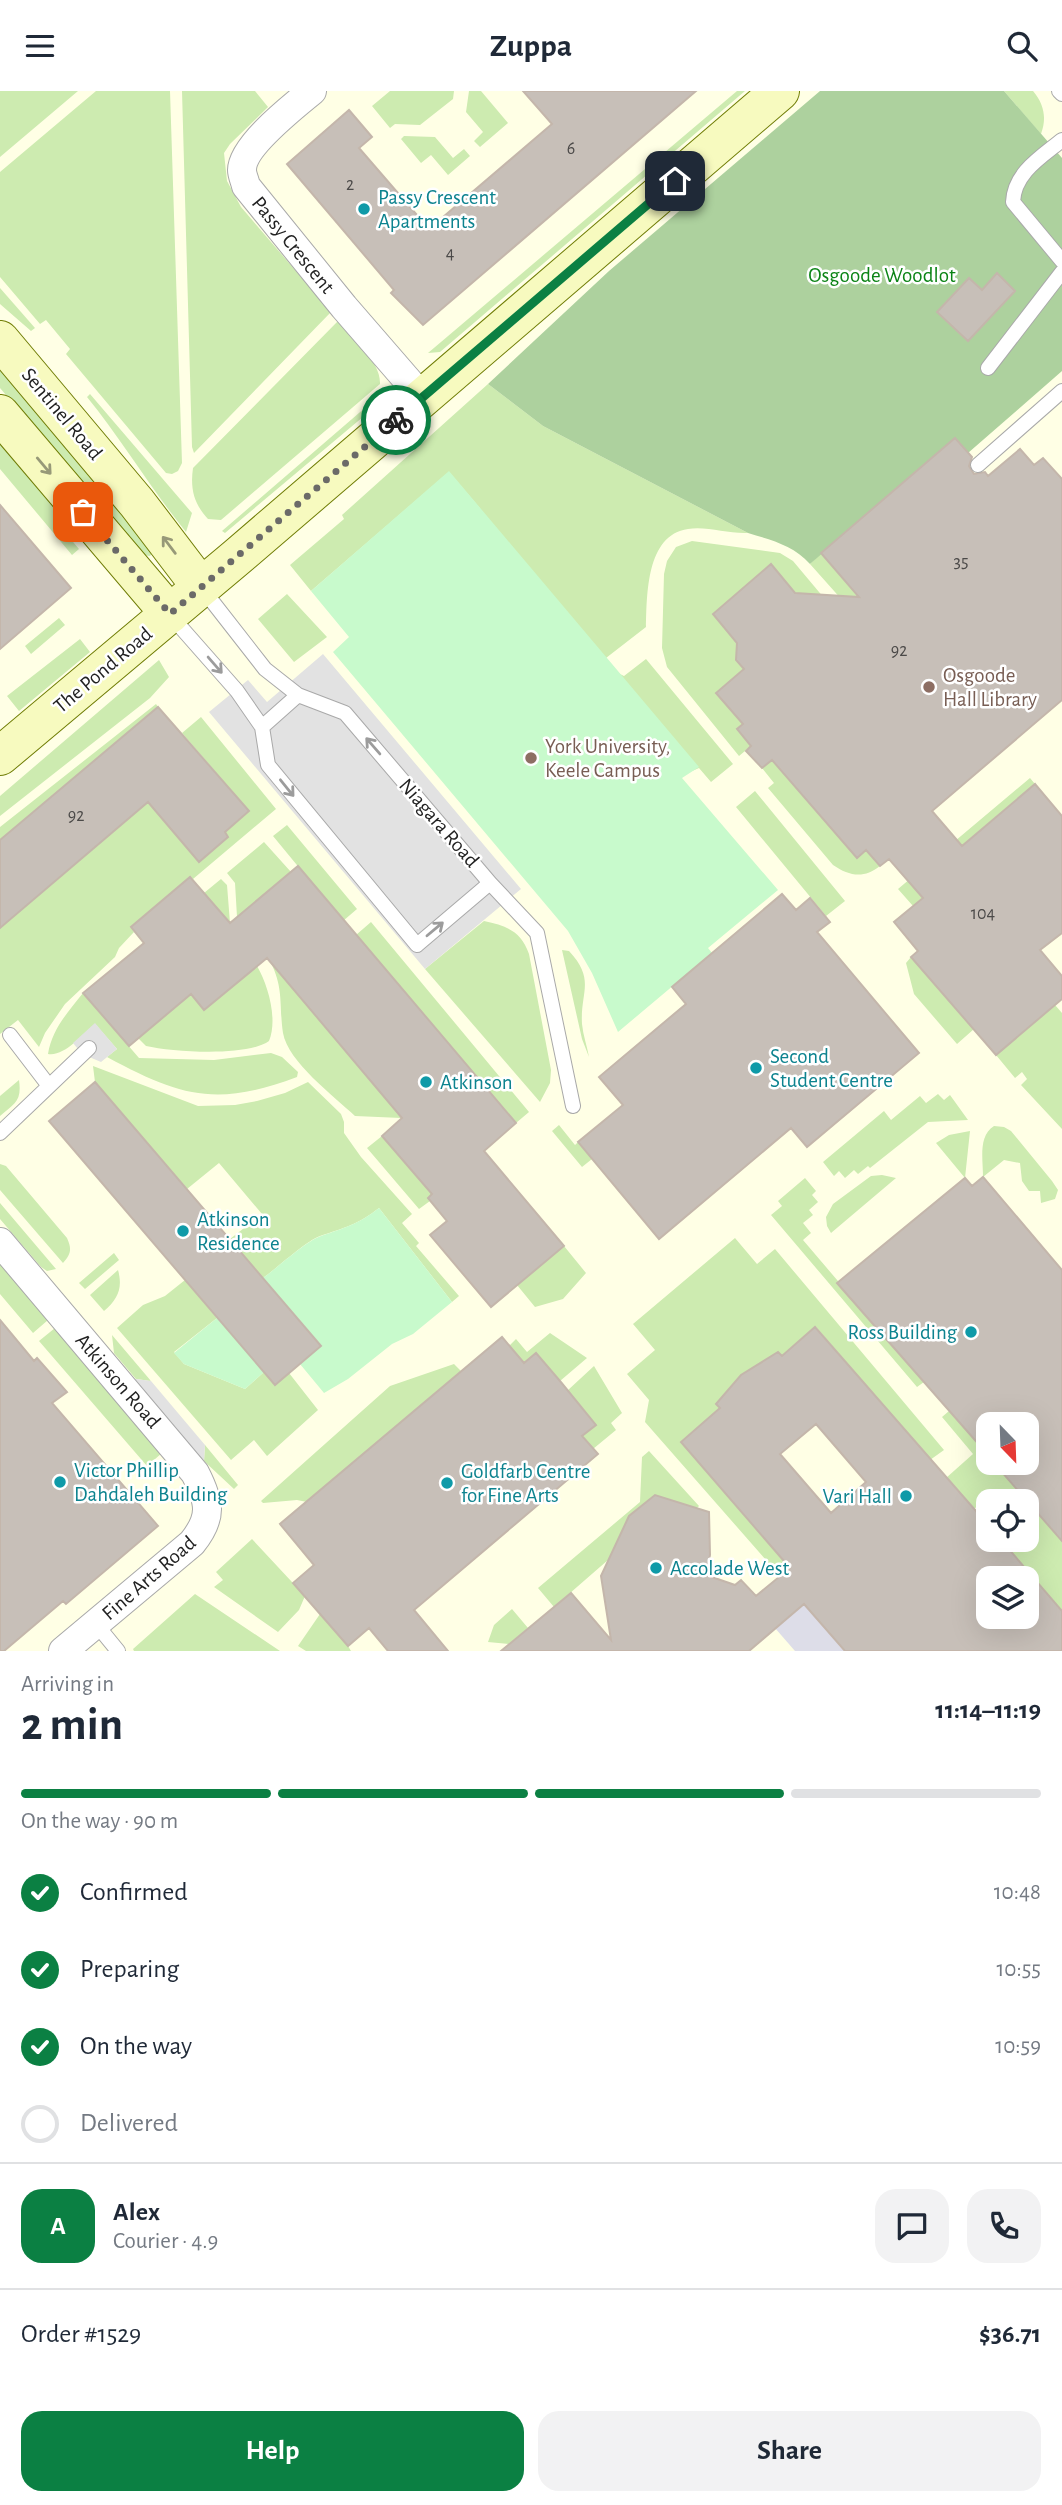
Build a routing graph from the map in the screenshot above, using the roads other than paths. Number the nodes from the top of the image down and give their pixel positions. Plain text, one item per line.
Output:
1 (312, 91) edge
2 (780, 91) edge
3 (1062, 140) edge
4 (1062, 261) edge
5 (1062, 272) edge
6 (0, 340) edge
7 (988, 368) dead end
8 (1062, 391) edge
9 (422, 397) junction
10 (0, 414) edge
11 (978, 465) dead end
12 (201, 587) junction
13 (170, 614) junction
14 (298, 695) junction
15 (262, 727) junction
16 (0, 756) edge
17 (490, 883) junction
18 (10, 1035) dead end
19 (89, 1048) dead end
20 (49, 1086) junction
21 (573, 1106) dead end
22 (0, 1133) edge
23 (0, 1242) edge
24 (202, 1530) joint
25 (96, 1624) junction
26 (63, 1651) edge
27 (118, 1651) edge

1 - 9 street, Passy Crescent
2 - 9 street, The Pond Road
3 - 4 lane
5 - 7 lane
12 -> 6 street, Sentinel Road
8 - 11 lane
9 - 12 street, The Pond Road
10 -> 13 street
12 - 13 street, The Pond Road
12 - 14 lane, Niagara Road
13 -> 15 lane, Niagara Road
13 - 16 street, The Pond Road
14 - 15 lane
17 -> 14 lane, Niagara Road
15 -> 17 lane, Niagara Road
17 - 21 lane
18 - 20 lane
19 - 20 lane
20 - 22 lane
23 - 24 street, Atkinson Road
24 - 25 street, Fine Arts Road
25 - 26 street, Fine Arts Road
25 - 27 lane

